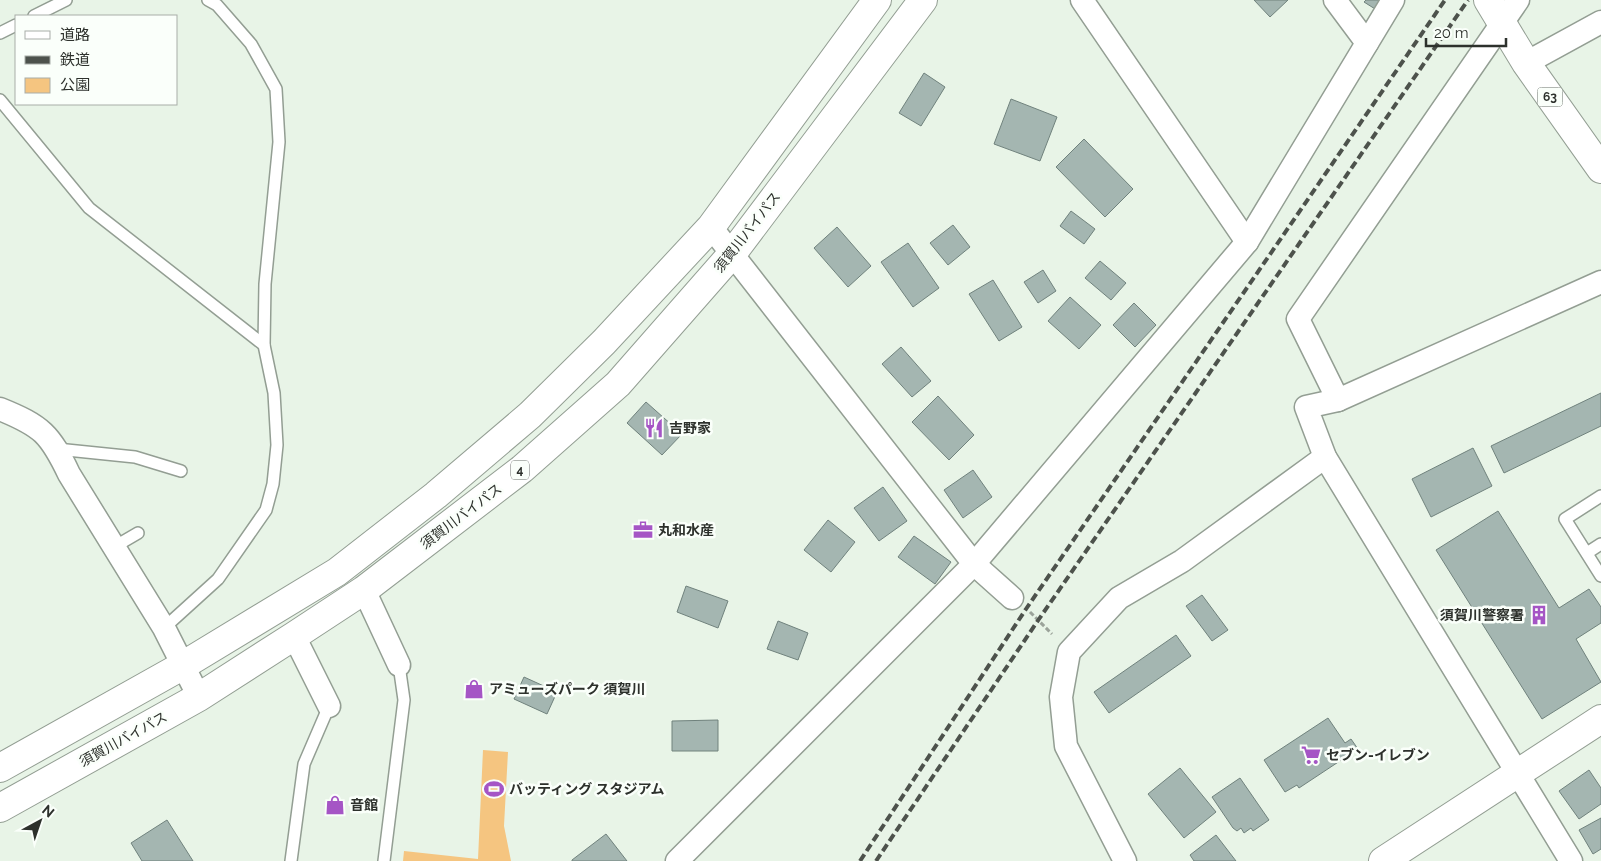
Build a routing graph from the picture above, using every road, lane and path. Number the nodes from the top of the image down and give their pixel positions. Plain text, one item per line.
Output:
1 (66, 0) edge
2 (208, 0) edge
3 (877, 0) edge
4 (923, 0) edge
5 (1082, 0) edge
6 (1335, 0) edge
7 (1393, 0) edge
8 (1488, 0) edge
9 (1518, 0) edge
10 (36, 15) edge
11 (1601, 22) edge
12 (1501, 24) junction
13 (15, 26) edge
14 (0, 33) edge
15 (1367, 43) junction
16 (1526, 63) junction
17 (0, 100) edge
18 (1601, 169) edge
19 (711, 226) junction
20 (1247, 242) junction
21 (732, 254) junction
22 (1601, 282) edge
23 (264, 345) junction
24 (1338, 400) junction
25 (0, 409) edge
26 (57, 450) junction
27 (1325, 457) junction
28 (181, 471) dead end
29 (1601, 496) edge
30 (138, 533) dead end
31 (1601, 544) edge
32 (114, 547) junction
33 (1586, 553) junction
34 (974, 564) junction
35 (1601, 576) edge
36 (364, 590) junction
37 (1012, 598) joint
38 (164, 628) junction
39 (294, 636) junction
40 (1069, 652) junction
41 (399, 665) joint
42 (182, 666) junction
43 (199, 697) junction
44 (330, 706) joint
45 (1601, 719) edge
46 (0, 768) edge
47 (1518, 775) junction
48 (0, 808) edge
49 (291, 861) edge
50 (384, 861) edge
51 (677, 861) edge
52 (1125, 861) edge
53 (1383, 861) edge
54 (1571, 861) edge

1 - 10 lane
2 - 23 lane
3 - 19 main road
4 - 21 main road, 須賀川バイパス / 4
5 - 20 street
6 - 15 street
7 - 15 street
8 - 12 main road, 63
9 - 12 street
11 - 16 street
12 - 16 main road, 63
12 - 24 street
13 - 14 lane
15 - 20 street
16 - 18 main road, 63
17 - 23 lane
19 - 21 street
19 - 42 main road
20 - 34 street
21 - 34 street
21 - 36 main road, 須賀川バイパス / 4
22 - 24 street
23 - 38 lane
24 - 27 street
25 - 26 street
26 - 28 lane
26 - 32 street
27 - 40 street
27 - 47 street
29 - 33 lane
30 - 32 lane
31 - 33 lane
32 - 38 street
33 - 35 lane
34 - 37 street
34 - 51 street
36 - 39 main road, 須賀川バイパス / 4
36 - 41 street
37 - 40 path
38 - 42 street
39 - 43 main road, 須賀川バイパス / 4
39 - 44 street
40 - 52 street
41 - 50 lane
42 - 43 street
42 - 46 main road
43 - 48 main road, 須賀川バイパス / 4
44 - 49 lane
45 - 47 main road
47 - 53 main road
47 - 54 street

